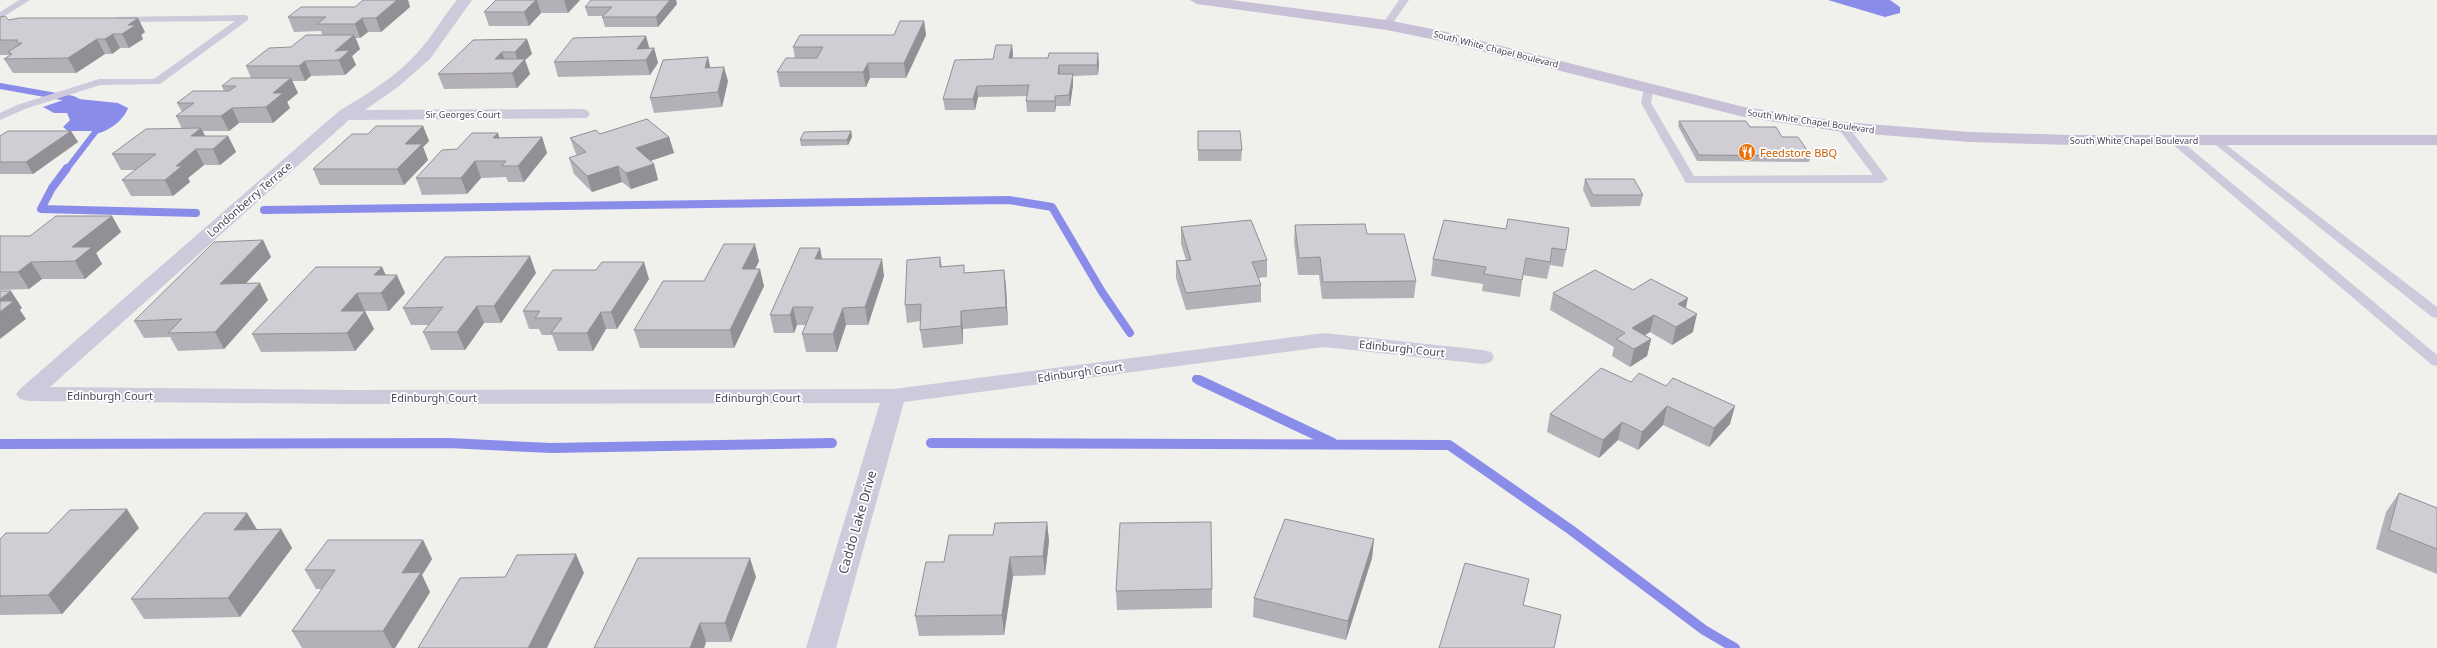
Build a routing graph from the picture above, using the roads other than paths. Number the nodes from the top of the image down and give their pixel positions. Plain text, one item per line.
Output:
1 (25, 0) edge
2 (465, 0) edge
3 (1197, 0) edge
4 (1404, 0) edge
5 (0, 16) edge
6 (107, 19) edge
7 (1387, 25) junction
8 (1649, 88) junction
9 (582, 114) dead end
10 (345, 115) junction
11 (0, 117) edge
12 (1842, 127) junction
13 (2174, 140) junction
14 (2216, 140) junction
15 (2437, 140) edge
16 (2437, 314) edge
17 (1483, 357) dead end
18 (2437, 362) edge
19 (28, 394) joint
20 (894, 396) junction
21 (821, 648) edge

1 - 5 lane
2 - 10 street, Londonberry Terrace
3 - 7 main road, South White Chapel Boulevard
4 - 7 lane
6 - 11 lane
7 - 8 main road, South White Chapel Boulevard
8 - 12 main road, South White Chapel Boulevard
8 - 12 lane
9 - 10 street, Sir Georges Court
10 - 19 street, Londonberry Terrace
12 - 13 main road, South White Chapel Boulevard
13 - 14 main road, South White Chapel Boulevard
13 - 18 lane
14 - 15 main road, South White Chapel Boulevard
14 - 16 lane
17 - 20 street, Edinburgh Court
19 - 20 street, Edinburgh Court
20 - 21 street, Caddo Lake Drive

